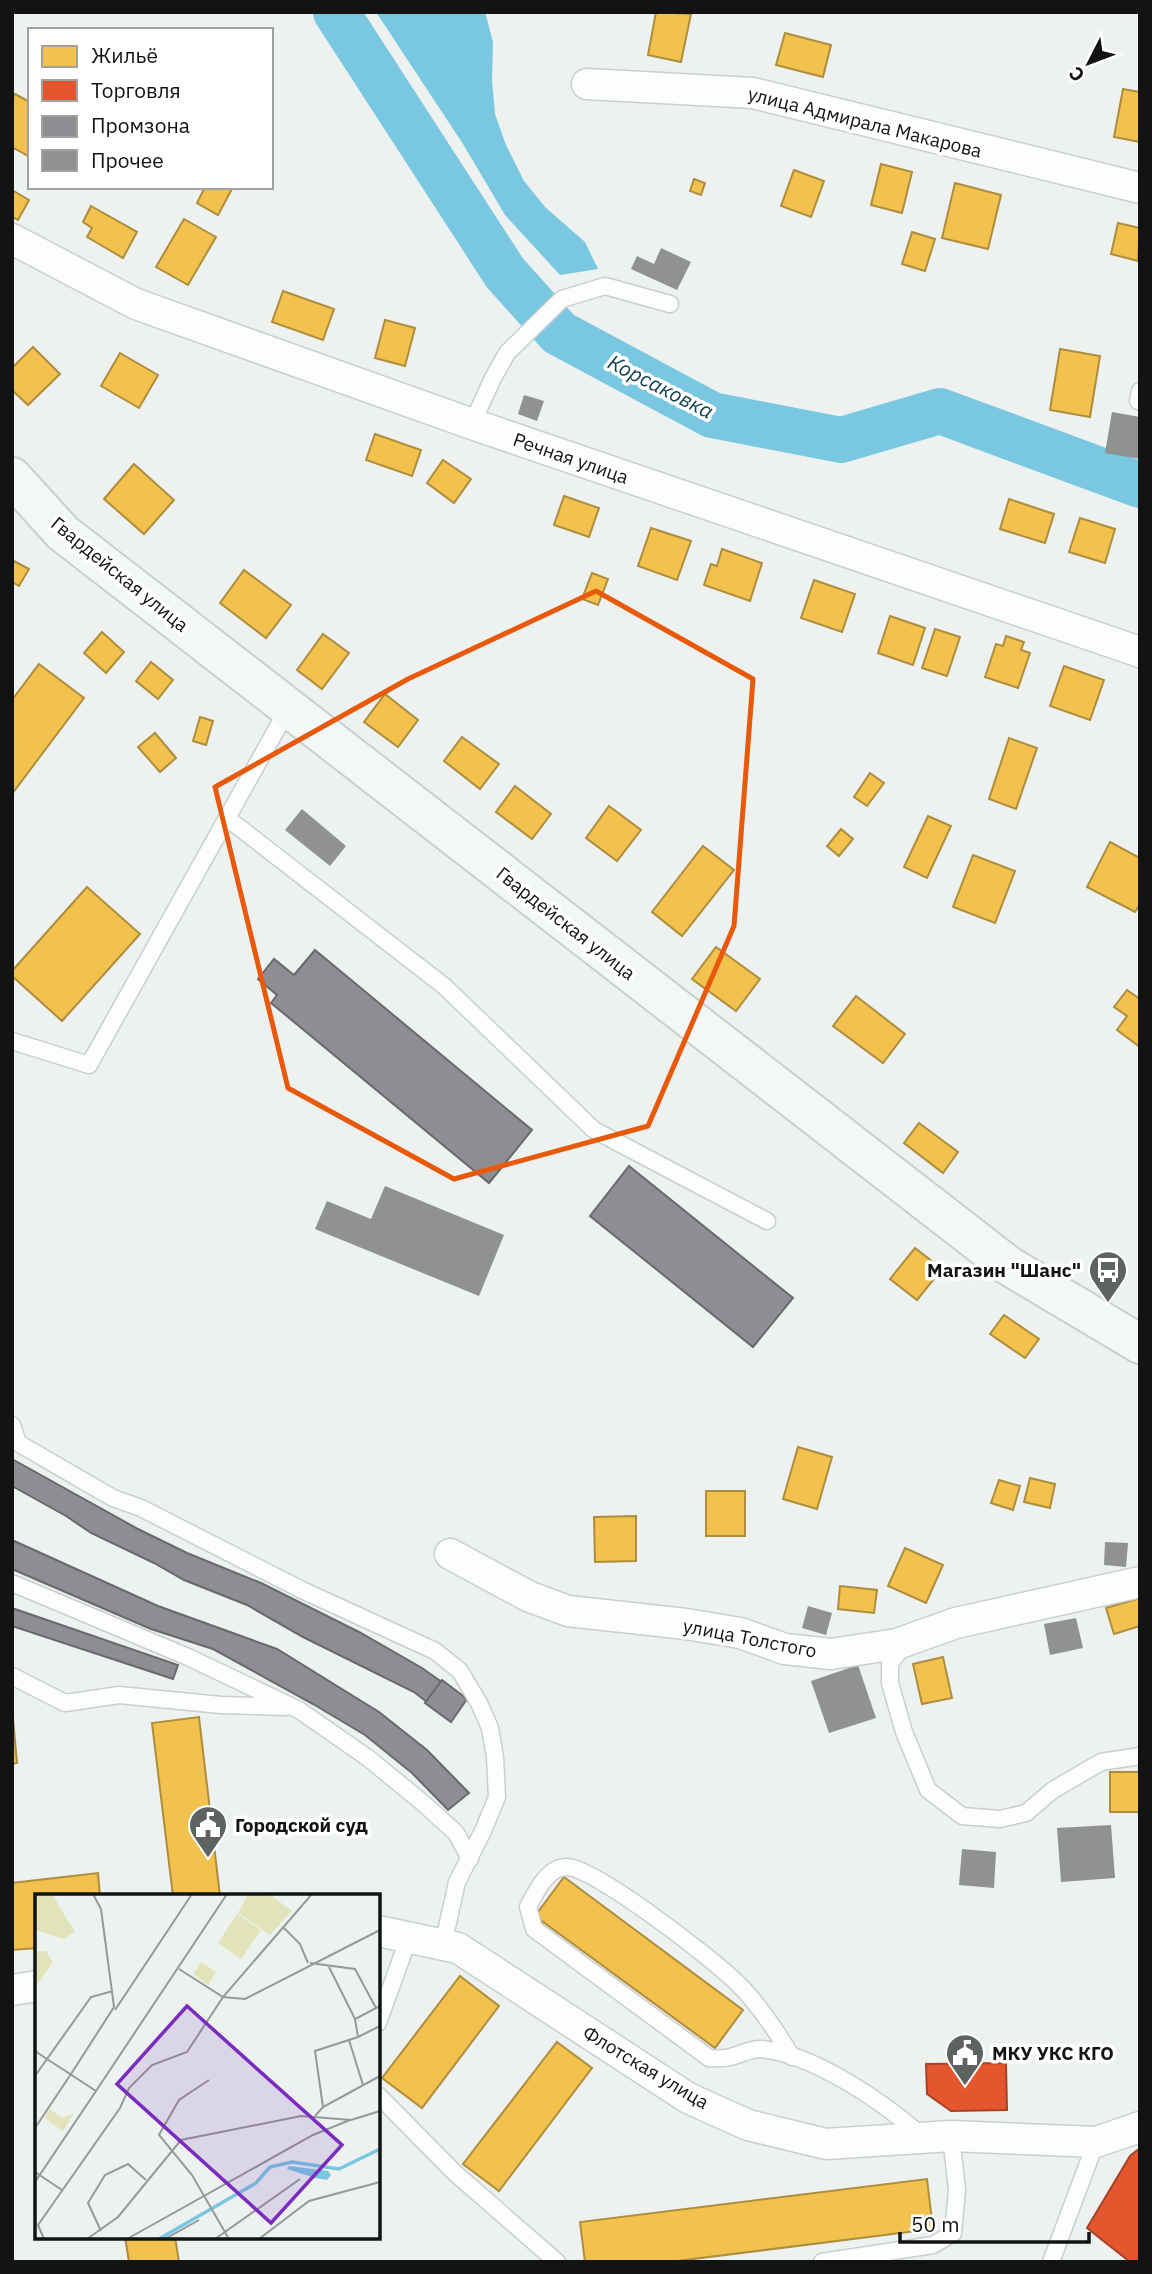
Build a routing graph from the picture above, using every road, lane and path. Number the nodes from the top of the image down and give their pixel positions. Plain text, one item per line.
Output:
1 (587, 84) dead end
2 (1140, 188) edge
3 (12, 239) edge
4 (670, 304) dead end
5 (472, 424) junction
6 (12, 477) edge
7 (1140, 653) edge
8 (289, 707) junction
9 (227, 818) junction
10 (12, 1041) edge
11 (767, 1221) dead end
12 (1140, 1343) edge
13 (12, 1425) edge
14 (450, 1554) dead end
15 (1140, 1582) edge
16 (12, 1583) edge
17 (924, 1634) junction
18 (12, 1676) edge
19 (292, 1707) junction
20 (1140, 1756) edge
21 (470, 1858) junction
22 (380, 1931) edge
23 (409, 1937) junction
24 (443, 1945) junction
25 (380, 2017) edge
26 (792, 2057) junction
27 (380, 2097) edge
28 (1140, 2127) edge
29 (938, 2137) junction
30 (1096, 2142) junction
31 (557, 2262) edge
32 (822, 2262) edge
33 (1051, 2262) edge

1 - 2 street, улица Адмирала Макарова
3 - 5 street, Речная улица
4 - 5 lane
5 - 7 street, Речная улица
6 - 8 main road, Гвардейская улица
8 - 9 lane
8 - 12 main road, Гвардейская улица
9 - 10 lane
9 - 11 lane
13 - 21 lane
14 - 17 street, улица Толстого
15 - 17 street, улица Толстого
16 - 19 lane
17 - 20 lane
18 - 19 lane
19 - 21 lane
21 - 24 lane
22 - 23 street, Флотская улица
23 - 24 street, Флотская улица
23 - 25 lane
24 - 29 street, Флотская улица
26 - 26 lane
26 - 29 lane
27 - 31 lane
28 - 30 street, Флотская улица
29 - 30 street, Флотская улица
29 - 32 lane
30 - 33 lane

